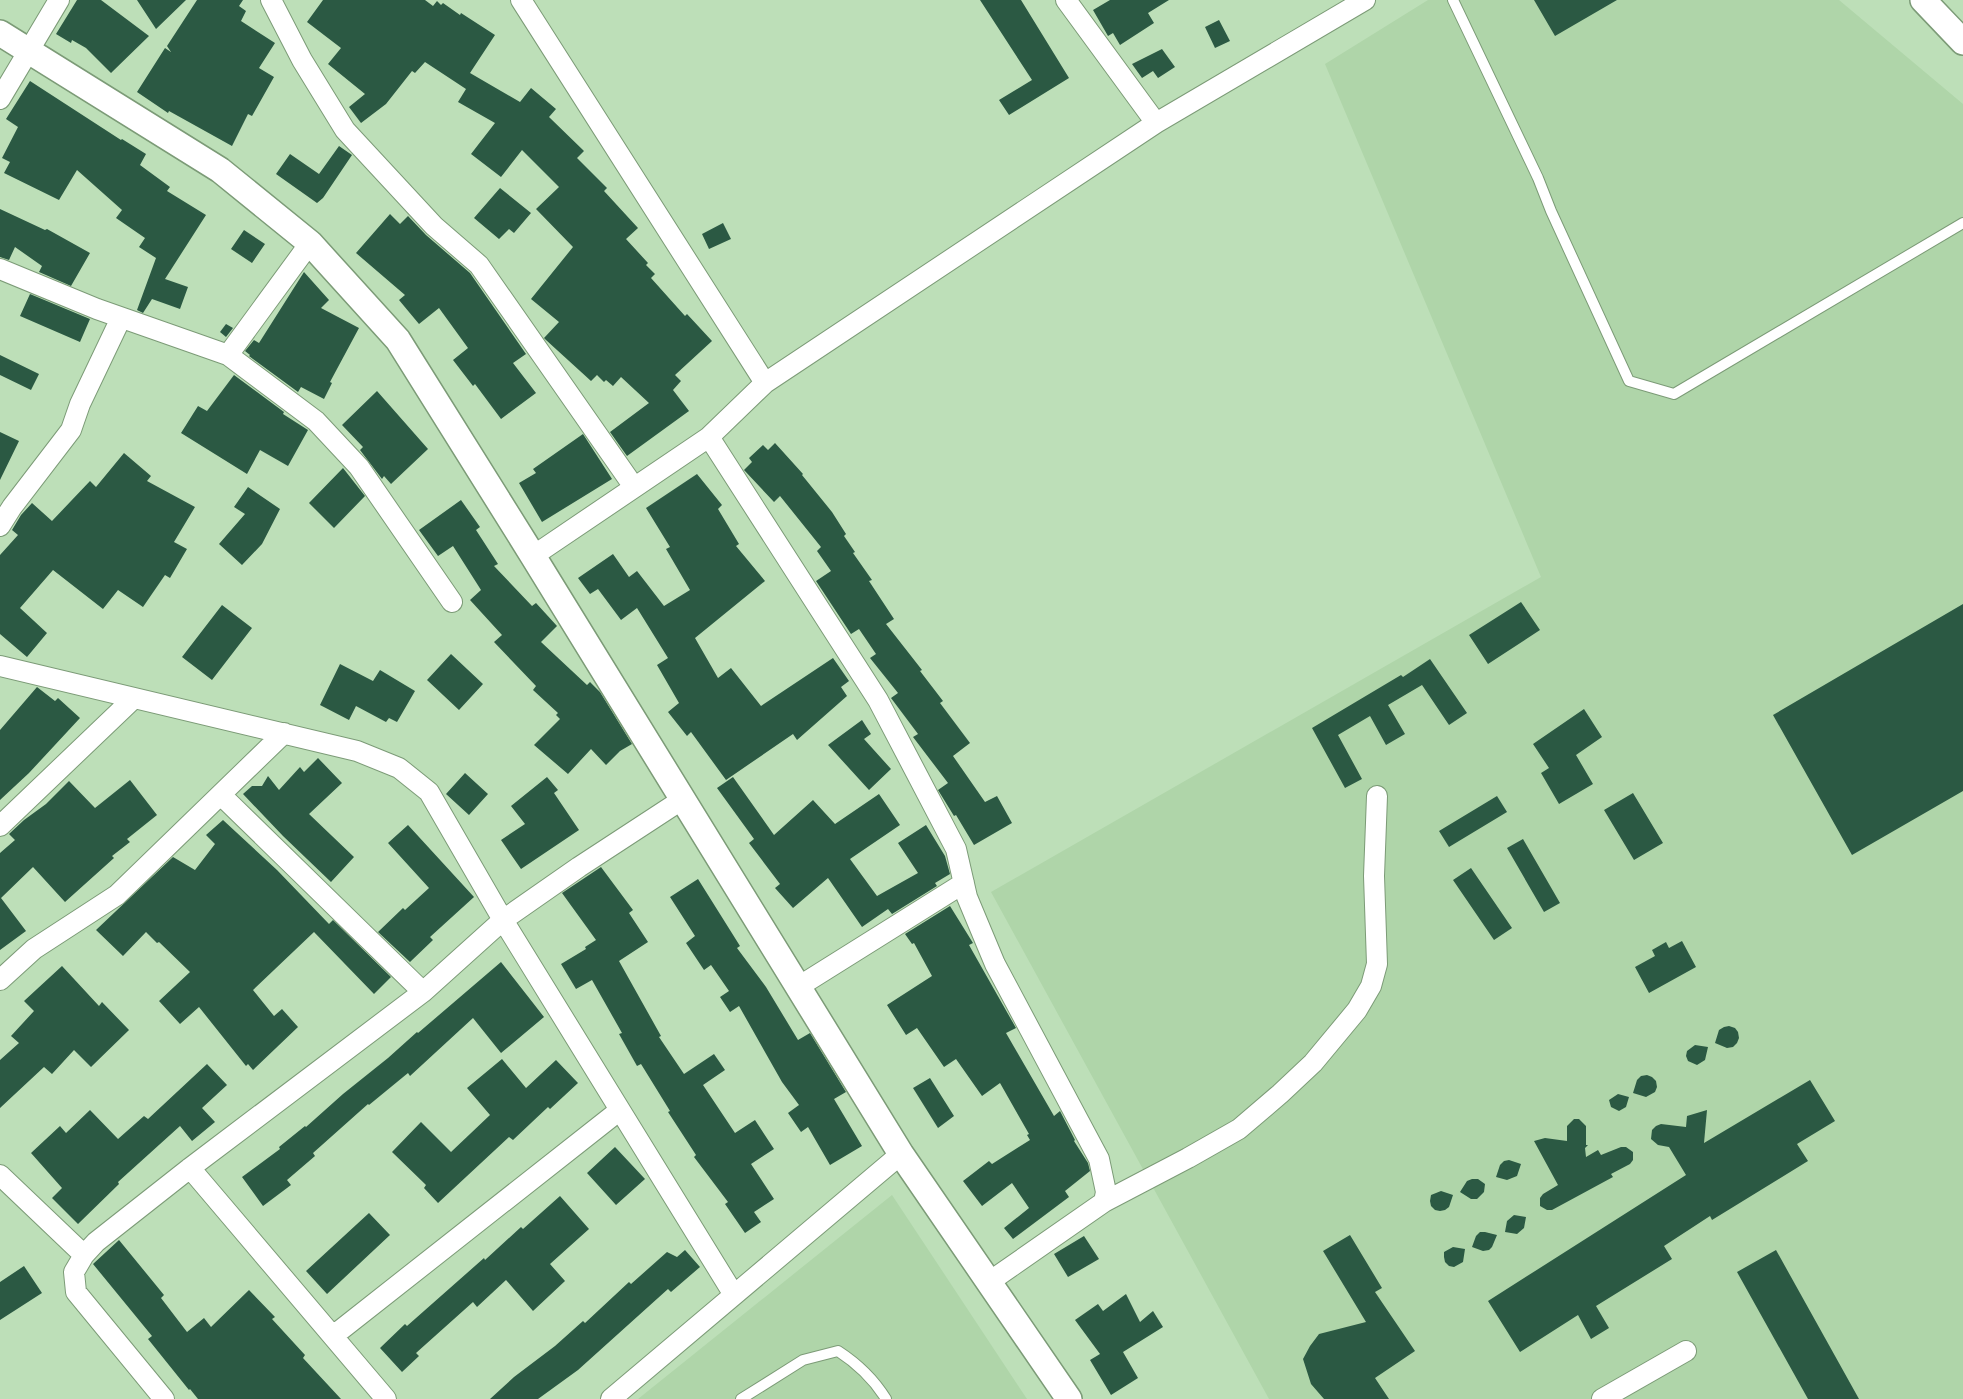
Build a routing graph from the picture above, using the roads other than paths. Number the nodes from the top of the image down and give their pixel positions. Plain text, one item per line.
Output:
1 (60, 0) edge
2 (271, 0) edge
3 (521, 0) edge
4 (1066, 0) edge
5 (1365, 0) edge
6 (1452, 0) edge
7 (1923, 0) edge
8 (1336, 7) edge
9 (0, 33) edge
10 (1963, 42) edge
11 (28, 50) junction
12 (0, 99) edge
13 (1156, 123) junction
14 (1963, 224) edge
15 (310, 243) junction
16 (0, 269) edge
17 (121, 318) junction
18 (228, 355) junction
19 (766, 383) junction
20 (710, 437) junction
21 (634, 487) junction
22 (0, 526) edge
23 (533, 556) junction
24 (452, 602) dead end
25 (0, 666) edge
26 (134, 698) junction
27 (284, 733) junction
28 (221, 794) junction
29 (1377, 796) dead end
30 (683, 800) junction
31 (0, 826) edge
32 (964, 883) junction
33 (504, 920) junction
34 (0, 980) edge
35 (798, 987) junction
36 (423, 992) junction
37 (620, 1110) junction
38 (901, 1154) junction
39 (190, 1168) junction
40 (0, 1175) edge
41 (1104, 1202) junction
42 (84, 1254) junction
43 (989, 1282) junction
44 (734, 1295) junction
45 (333, 1336) junction
46 (1686, 1352) dead end
47 (164, 1399) edge
48 (386, 1399) edge
49 (611, 1399) edge
50 (741, 1399) edge
51 (886, 1399) edge
52 (1069, 1399) edge
53 (1602, 1399) edge

1 - 11 street
2 - 21 street
3 - 19 street
4 - 13 street
5 - 8 street
6 - 14 lane
7 - 10 street
8 - 13 street
9 - 11 street
11 - 12 street
11 - 15 street
13 - 19 street
15 - 18 street
15 - 23 street
16 - 17 street
17 - 18 street
17 - 22 street
18 - 24 street
19 - 20 street
20 - 21 street
20 - 32 street
21 - 23 street
23 - 30 street
25 - 26 street
26 - 27 street
26 - 31 street
27 - 28 street
27 - 33 street
28 - 34 street
28 - 36 street
29 - 41 street
30 - 33 street
30 - 35 street
32 - 35 street
32 - 41 street
33 - 36 street
33 - 37 street
35 - 38 street
36 - 39 street
37 - 44 street
37 - 45 street
38 - 43 street
38 - 44 street
39 - 42 street
39 - 45 street
40 - 42 street
41 - 43 street
42 - 47 street
43 - 52 street
44 - 49 street
45 - 48 street
46 - 53 street
50 - 51 lane

